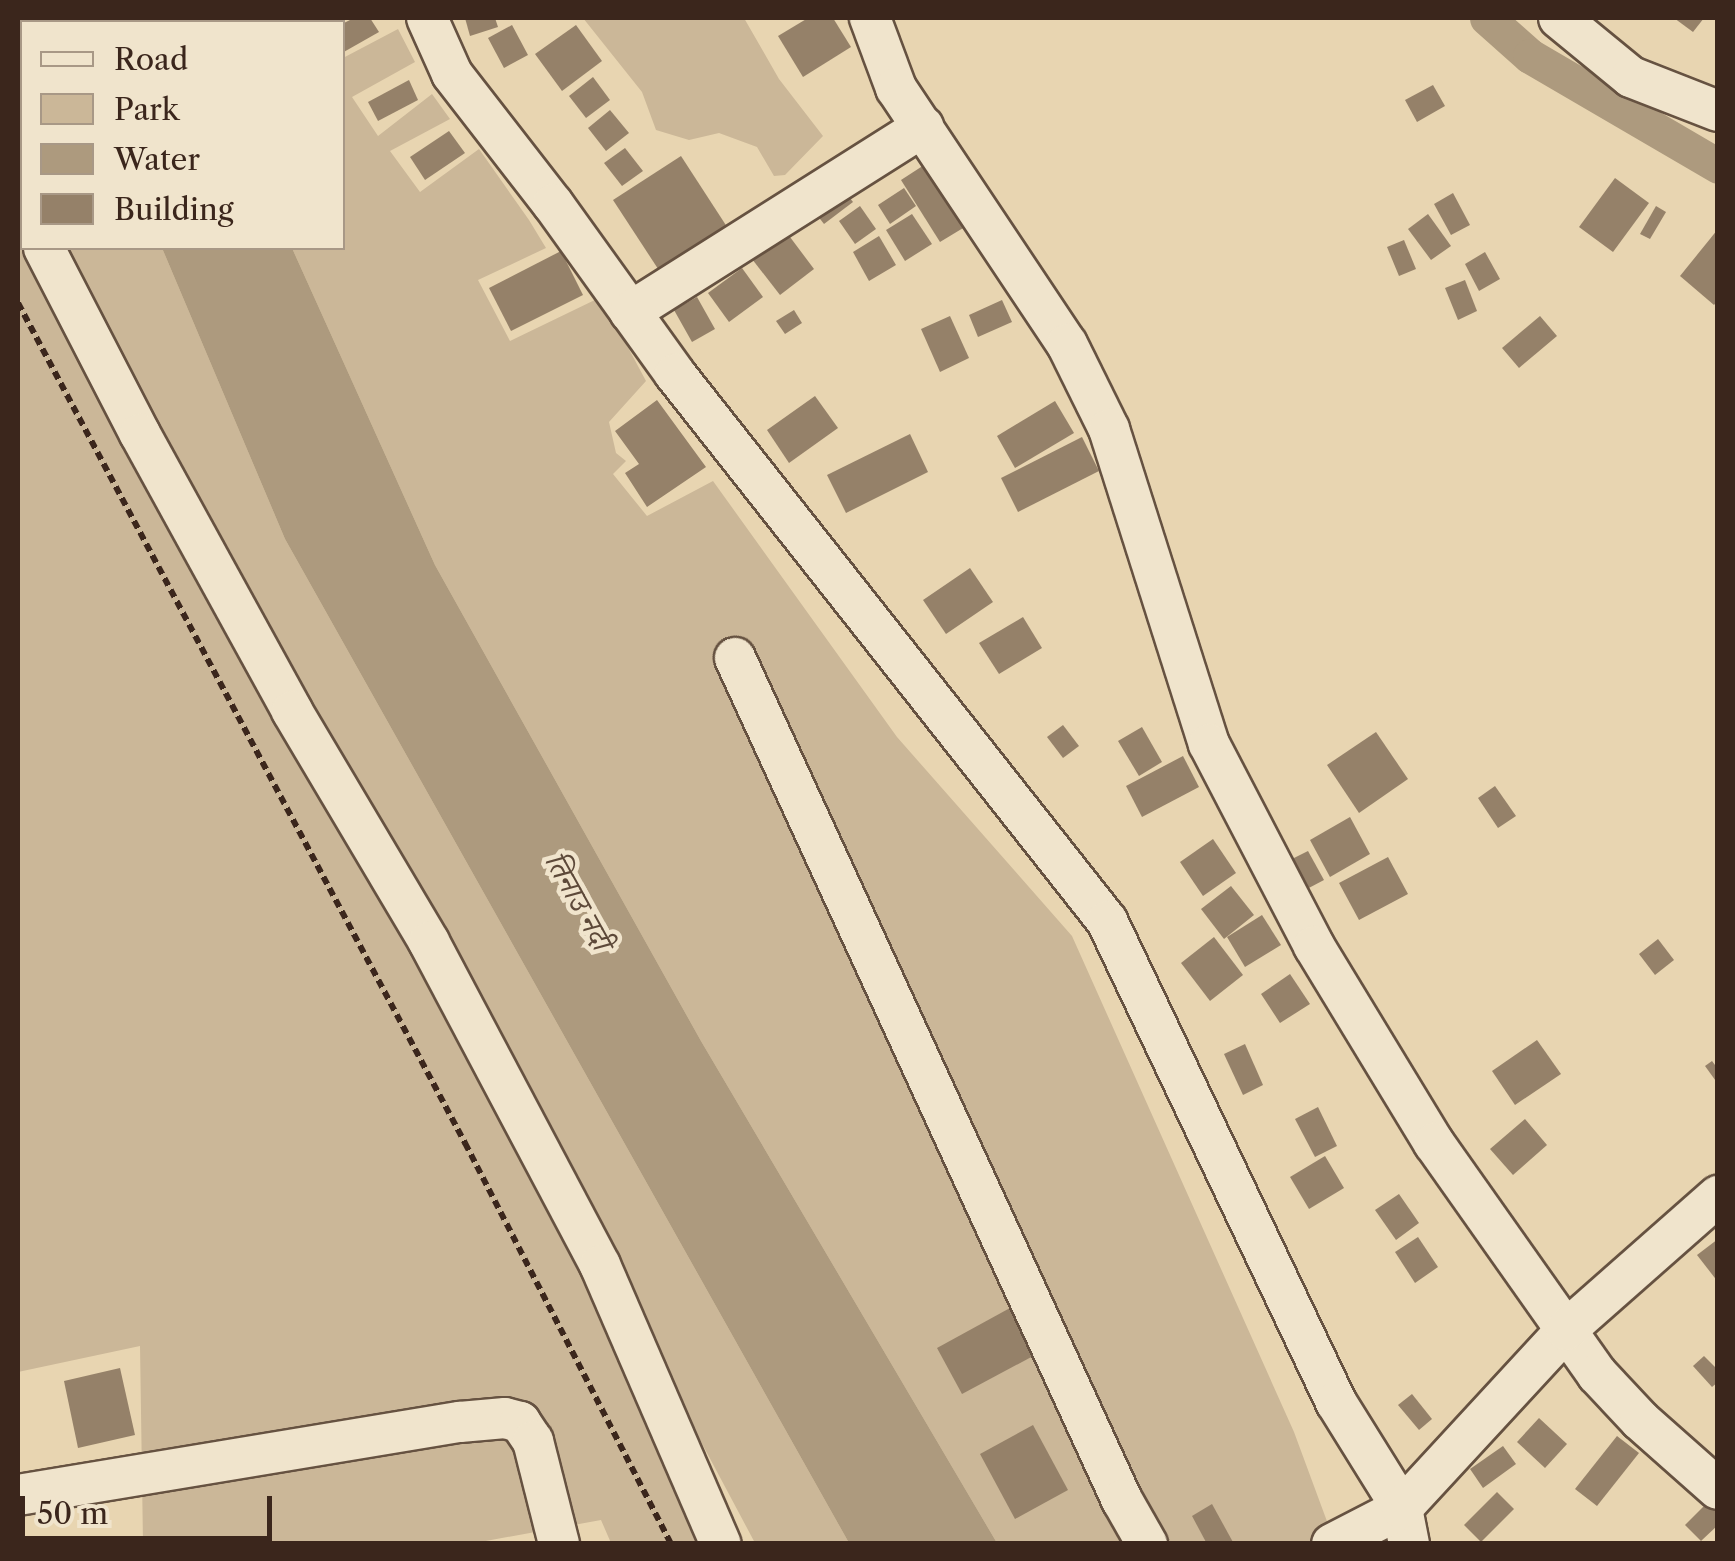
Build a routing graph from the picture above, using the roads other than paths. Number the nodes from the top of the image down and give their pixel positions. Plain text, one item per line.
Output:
1 (427, 18) edge
2 (870, 18) edge
3 (1559, 18) edge
4 (1718, 111) edge
5 (923, 127) junction
6 (45, 250) edge
7 (630, 312) junction
8 (735, 658) dead end
9 (1718, 1196) edge
10 (1566, 1330) junction
11 (1718, 1488) edge
12 (18, 1495) edge
13 (1406, 1526) edge
14 (559, 1544) edge
15 (721, 1544) edge
16 (1147, 1544) edge
17 (1332, 1544) edge

1 - 7 street
2 - 5 street
3 - 4 street
5 - 7 street
5 - 10 street
6 - 15 street
7 - 13 street
8 - 16 street
9 - 10 street
10 - 11 street
10 - 13 street
12 - 14 street
13 - 17 street

